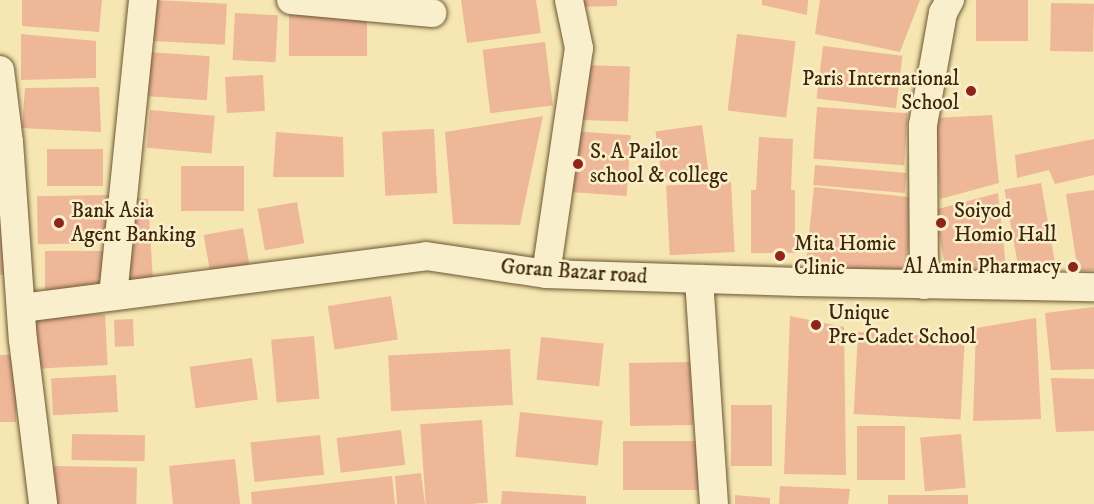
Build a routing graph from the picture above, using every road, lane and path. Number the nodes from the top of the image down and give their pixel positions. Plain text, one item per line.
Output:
1 (143, 0) edge
2 (291, 0) edge
3 (569, 0) edge
4 (950, 0) edge
5 (432, 13) dead end
6 (0, 70) edge
7 (5, 143) edge
8 (546, 274) junction
9 (699, 279) junction
10 (924, 285) junction
11 (1094, 287) edge
12 (113, 296) junction
13 (22, 308) junction
14 (11, 341) edge
15 (43, 504) edge
16 (714, 504) edge

1 - 12 street
2 - 5 street
3 - 8 street
4 - 10 street
6 - 7 street
7 - 13 street
8 - 9 street, Goran Bazar road
8 - 12 street, Goran Bazar road
9 - 10 street, Goran Bazar road
9 - 16 street
10 - 11 street, Goran Bazar road
12 - 13 street, Goran Bazar road
13 - 14 street
14 - 15 street

